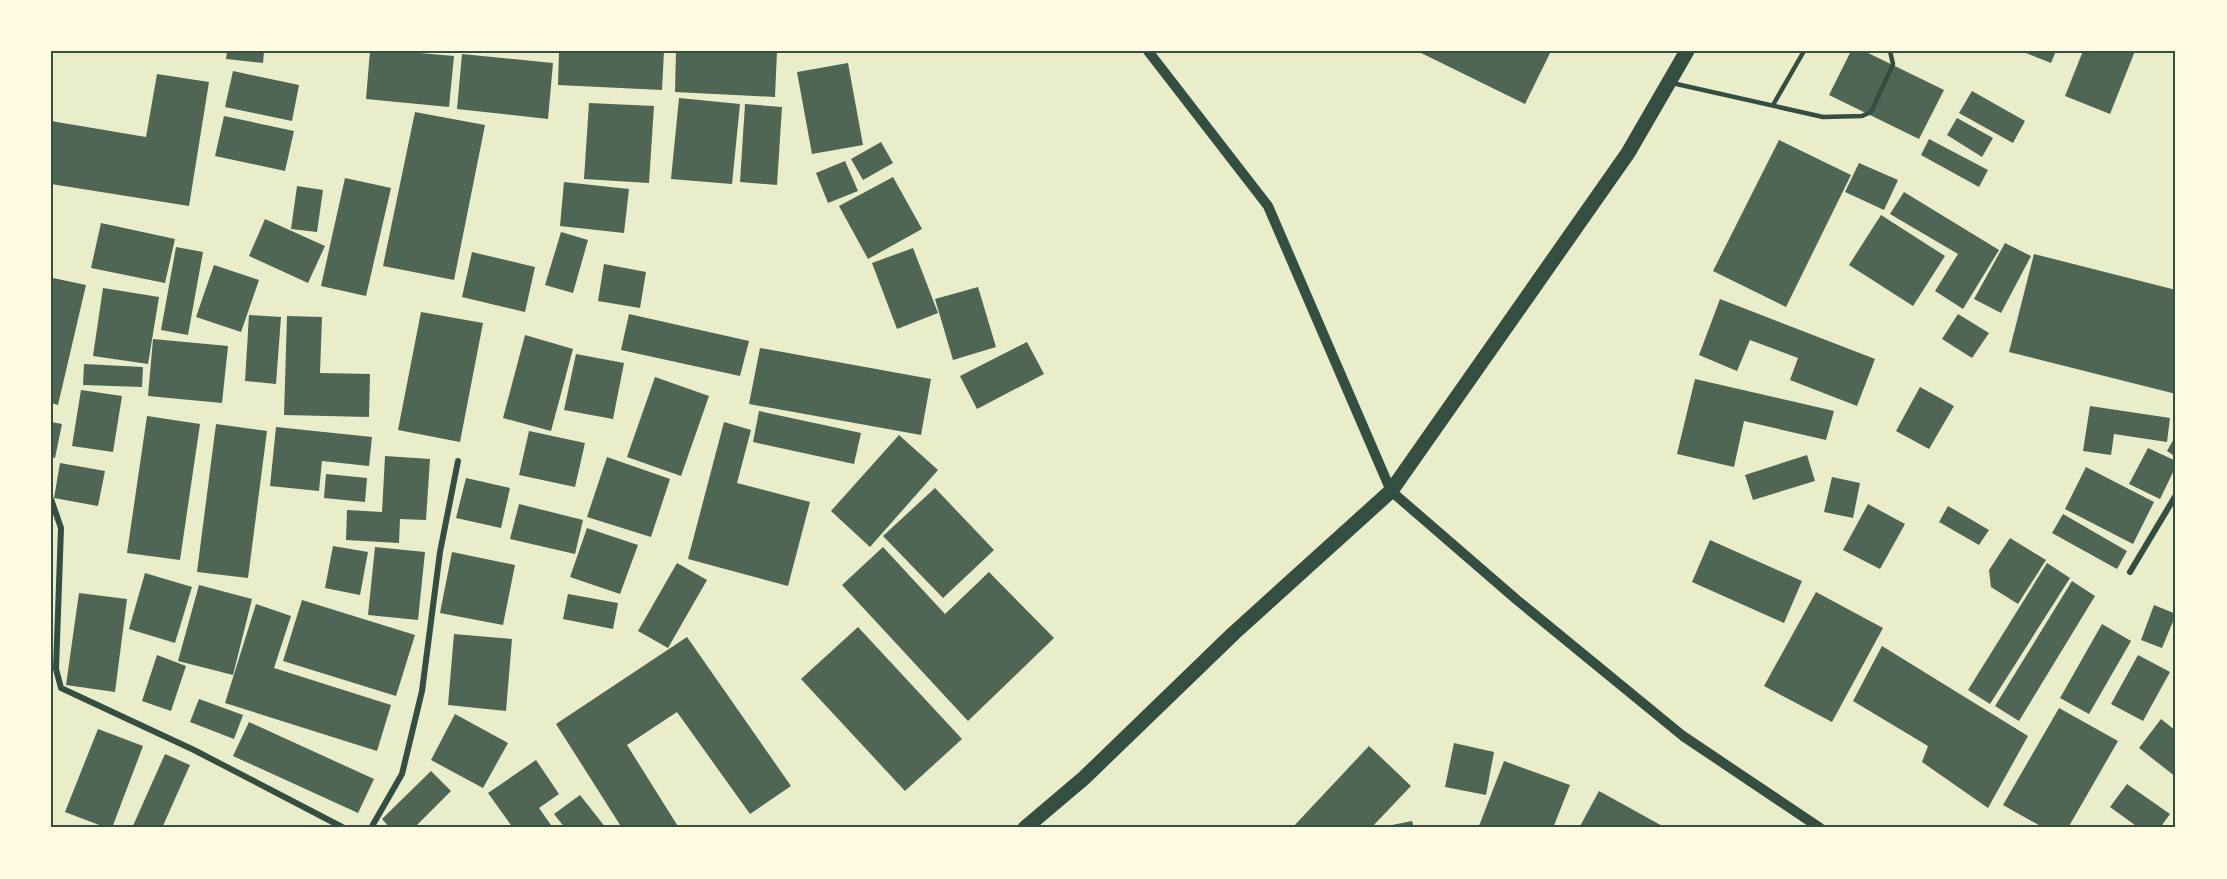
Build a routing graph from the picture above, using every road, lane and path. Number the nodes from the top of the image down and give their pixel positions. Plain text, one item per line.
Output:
1 (1148, 51) edge
2 (1688, 51) edge
3 (1804, 51) edge
4 (1890, 51) edge
5 (1670, 82) junction
6 (1773, 105) junction
7 (458, 461) dead end
8 (1391, 491) junction
9 (2176, 495) edge
10 (51, 499) edge
11 (2130, 572) dead end
12 (344, 828) edge
13 (371, 828) edge
14 (1025, 828) edge
15 (1820, 828) edge

1 - 8 street
2 - 5 main road
3 - 6 lane
4 - 6 lane
5 - 6 lane
5 - 8 main road
7 - 13 street
8 - 14 main road
8 - 15 street
9 - 11 street
10 - 12 street

